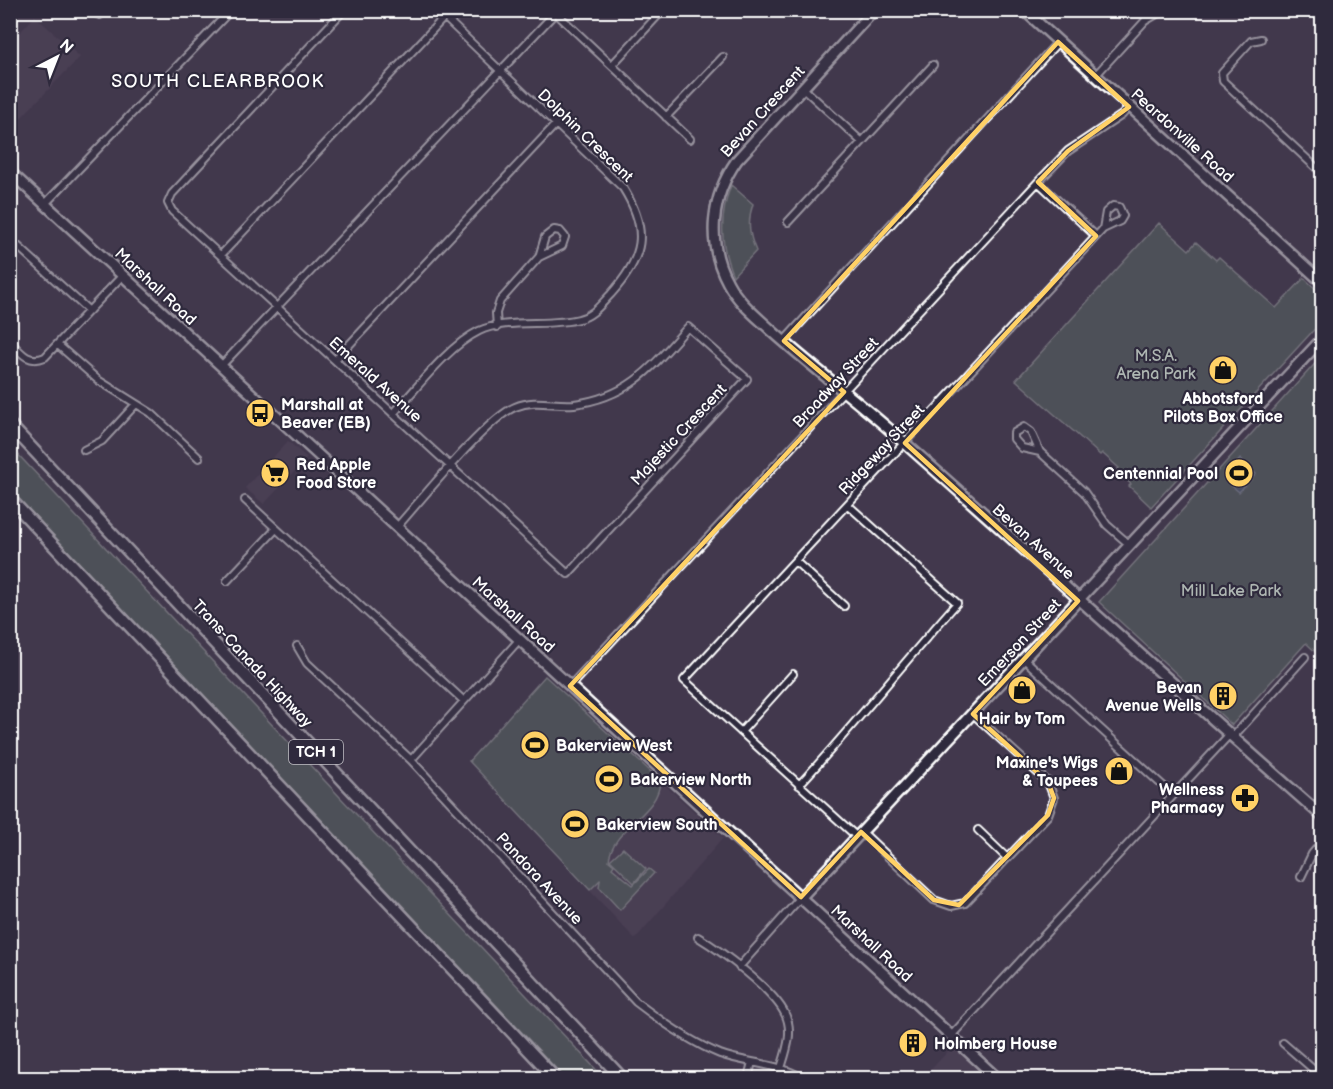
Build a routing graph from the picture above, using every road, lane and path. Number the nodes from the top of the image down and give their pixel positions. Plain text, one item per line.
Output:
1 (87, 10) edge
2 (106, 10) edge
3 (231, 10) edge
4 (344, 10) edge
5 (437, 10) edge
6 (451, 10) edge
7 (663, 10) edge
8 (874, 10) edge
9 (1024, 10) edge
10 (1148, 10) edge
11 (1164, 10) edge
12 (557, 12) edge
13 (445, 17) junction
14 (1145, 21) junction
15 (1261, 39) dead end
16 (1058, 42) junction
17 (723, 57) dead end
18 (612, 65) junction
19 (933, 65) dead end
20 (501, 71) junction
21 (1095, 76) junction
22 (803, 88) junction
23 (1129, 107) junction
24 (666, 117) junction
25 (556, 124) junction
26 (690, 139) dead end
27 (862, 142) junction
28 (10, 172) edge
29 (1323, 173) edge
30 (1038, 182) junction
31 (45, 204) junction
32 (788, 222) dead end
33 (1103, 229) dead end
34 (1096, 236) junction
35 (10, 240) edge
36 (220, 255) junction
37 (539, 258) junction
38 (122, 276) junction
39 (1323, 282) edge
40 (729, 284) joint
41 (278, 308) junction
42 (89, 311) junction
43 (497, 327) junction
44 (1323, 339) edge
45 (10, 341) edge
46 (784, 341) junction
47 (58, 345) junction
48 (335, 360) junction
49 (221, 366) junction
50 (844, 392) junction
51 (136, 404) junction
52 (393, 414) junction
53 (10, 425) edge
54 (905, 443) junction
55 (84, 450) dead end
56 (1040, 452) junction
57 (199, 458) dead end
58 (453, 466) junction
59 (10, 499) edge
60 (245, 500) dead end
61 (848, 505) junction
62 (397, 527) junction
63 (276, 529) junction
64 (1130, 545) junction
65 (795, 561) junction
66 (568, 574) joint
67 (227, 581) dead end
68 (1078, 601) junction
69 (844, 606) dead end
70 (519, 640) junction
71 (297, 646) dead end
72 (1305, 657) dead end
73 (1024, 659) junction
74 (793, 674) dead end
75 (570, 686) junction
76 (464, 701) junction
77 (973, 714) junction
78 (741, 732) junction
79 (1231, 736) junction
80 (411, 760) junction
81 (799, 784) junction
82 (1173, 795) junction
83 (1323, 816) edge
84 (978, 830) dead end
85 (859, 834) junction
86 (1323, 842) edge
87 (1006, 858) junction
88 (1301, 877) dead end
89 (801, 897) junction
90 (698, 937) dead end
91 (739, 967) junction
92 (950, 1038) junction
93 (1283, 1043) dead end
94 (752, 1062) junction
95 (781, 1068) junction
96 (797, 1075) dead end
97 (1323, 1077) edge
98 (555, 1078) edge
99 (622, 1078) edge
100 (748, 1078) edge
101 (997, 1078) edge

1 - 2 street
3 - 31 street
4 - 36 street, Emerald Avenue
5 - 13 street, Dolphin Crescent
6 - 13 street
7 - 18 street
8 - 22 main road, Bevan Crescent
9 - 16 main road, Peardonville Road
10 - 14 street
11 - 14 street
12 - 18 street
12 - 20 street
13 - 20 street, Dolphin Crescent
13 - 36 street
14 - 21 street
15 - 29 street
16 - 21 main road, Peardonville Road
16 - 46 street
17 - 24 street
18 - 24 street
19 - 27 street
20 - 25 street, Dolphin Crescent
20 - 41 street
21 - 23 main road, Peardonville Road
22 - 27 street
22 - 40 main road, Bevan Crescent
23 - 30 street, Broadway Street
23 - 39 main road, Peardonville Road
24 - 26 street
25 - 43 street, Dolphin Crescent
25 - 48 street
27 - 32 street
28 - 31 main road, Marshall Road
30 - 34 street
30 - 50 street, Broadway Street
31 - 38 main road, Marshall Road
33 - 34 street, Ridgeway Street
34 - 54 street, Ridgeway Street
35 - 42 street
36 - 41 street, Emerald Avenue
37 - 37 street
37 - 43 street
38 - 42 street
38 - 49 main road, Marshall Road
40 - 46 main road, Bevan Avenue
41 - 48 street, Emerald Avenue
41 - 49 street
42 - 47 street
43 - 52 street, Dolphin Crescent
44 - 64 main road, Emerson Street
45 - 47 street
46 - 50 main road, Bevan Avenue
47 - 51 street
48 - 52 street, Emerald Avenue
49 - 62 main road, Marshall Road
50 - 54 main road, Bevan Avenue
50 - 75 street, Broadway Street
51 - 55 street
51 - 57 street
52 - 58 street, Emerald Avenue
53 - 99 highway, Trans-Canada Highway / TCH 1
54 - 61 street, Ridgeway Street
54 - 68 main road, Bevan Avenue
56 - 56 street
56 - 64 street
58 - 62 street, Majestic Crescent
58 - 66 street, Emerald Avenue
58 - 66 street, Majestic Crescent
59 - 98 highway, TCH 1
60 - 63 street
61 - 65 street, Ridgeway Street
61 - 81 street
62 - 70 main road, Marshall Road
63 - 67 street
63 - 76 street
64 - 68 main road, Emerson Street
65 - 69 street
65 - 78 street, Ridgeway Street
68 - 73 main road, Emerson Street
68 - 79 main road, Bevan Avenue
70 - 75 main road, Marshall Road
70 - 76 street
71 - 80 street, Pandora Avenue
72 - 79 street
73 - 77 main road, Emerson Street
73 - 82 street
74 - 78 street
75 - 89 main road, Marshall Road
76 - 80 street
77 - 85 main road, Emerson Street
77 - 87 street
78 - 81 street
79 - 82 street
79 - 83 main road, Bevan Avenue
80 - 94 street, Pandora Avenue
81 - 85 street
82 - 92 street
84 - 87 street
85 - 87 street
85 - 89 main road, Emerson Street
86 - 88 street
89 - 91 street, Emerson Street
89 - 92 main road, Marshall Road
90 - 91 street
91 - 95 street
92 - 101 main road, Marshall Road
93 - 97 street
94 - 95 street, Pandora Avenue
94 - 100 street
95 - 96 street, Pandora Avenue

